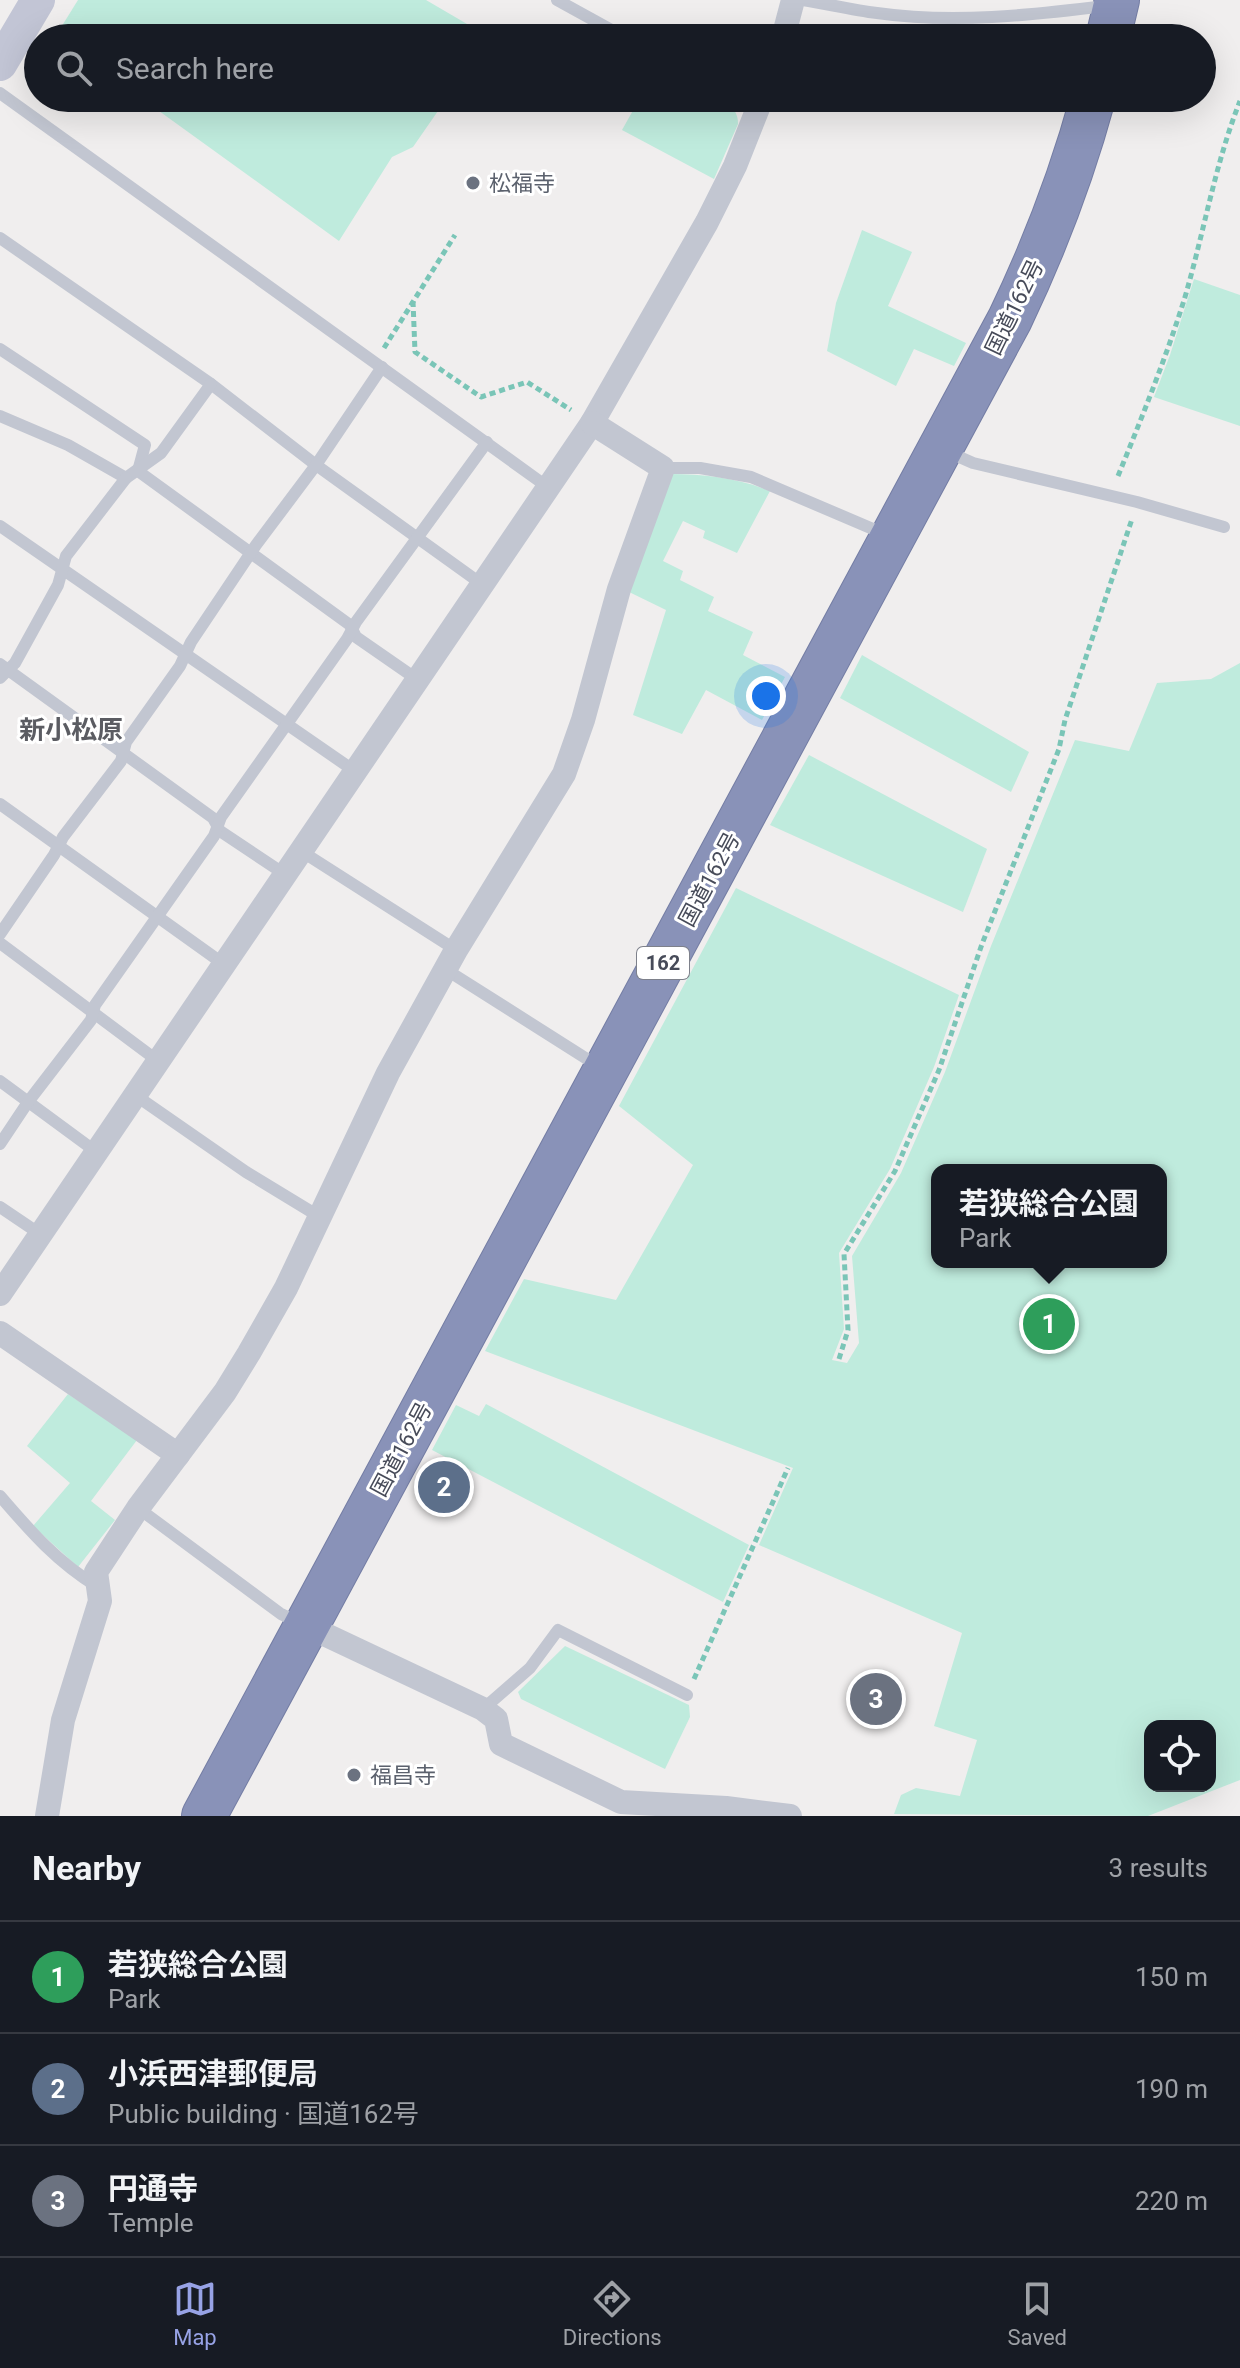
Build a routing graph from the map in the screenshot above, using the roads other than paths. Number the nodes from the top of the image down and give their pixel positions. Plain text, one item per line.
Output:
1 (38, 0) edge
2 (557, 0) edge
3 (793, 0) edge
4 (803, 0) edge
5 (1114, 14) edge
6 (601, 24) edge
7 (787, 24) edge
8 (0, 64) edge
9 (0, 93) edge
10 (24, 110) edge
11 (27, 112) edge
12 (757, 112) edge
13 (1089, 112) edge
14 (0, 238) edge
15 (0, 349) edge
16 (378, 364) junction
17 (211, 384) junction
18 (0, 416) edge
19 (592, 423) junction
20 (487, 442) junction
21 (941, 449) junction
22 (316, 465) junction
23 (663, 468) junction
24 (138, 471) junction
25 (126, 478) junction
26 (549, 488) junction
27 (0, 526) edge
28 (1224, 527) dead end
29 (893, 537) junction
30 (418, 538) junction
31 (251, 553) junction
32 (63, 568) junction
33 (483, 585) junction
34 (352, 629) junction
35 (186, 654) junction
36 (3, 670) edge
37 (418, 680) junction
38 (286, 724) junction
39 (123, 751) junction
40 (356, 772) junction
41 (0, 804) edge
42 (218, 826) junction
43 (59, 846) junction
44 (301, 851) junction
45 (286, 875) junction
46 (158, 917) junction
47 (0, 934) edge
48 (0, 943) edge
49 (450, 959) junction
50 (225, 965) junction
51 (93, 1013) junction
52 (158, 1061) junction
53 (605, 1071) junction
54 (0, 1081) edge
55 (135, 1095) junction
56 (28, 1102) junction
57 (0, 1144) edge
58 (95, 1151) junction
59 (0, 1207) edge
60 (320, 1217) junction
61 (40, 1234) junction
62 (0, 1294) edge
63 (0, 1333) edge
64 (178, 1455) junction
65 (0, 1496) edge
66 (138, 1508) junction
67 (98, 1587) junction
68 (307, 1626) junction
69 (687, 1695) road end
70 (483, 1709) junction
71 (619, 1809) edge
72 (47, 1816) edge
73 (204, 1816) edge
74 (790, 1816) edge

1 - 8 street
2 - 6 lane
3 - 7 street
4 - 5 lane
9 - 10 lane
11 - 16 lane
12 - 19 street
13 - 21 highway, 国道162号 / 162
14 - 17 lane
15 - 24 lane
16 - 20 lane
16 - 22 lane
17 - 22 lane
17 - 24 lane
18 - 25 lane
19 - 23 street
19 - 26 street
20 - 26 lane
20 - 30 lane
21 - 28 lane
21 - 29 highway, 国道162号 / 162
22 - 30 lane
22 - 31 lane
23 - 29 lane
23 - 49 street
24 - 25 lane
24 - 31 lane
25 - 32 lane
26 - 33 street
27 - 32 lane
29 - 53 highway, 国道162号 / 162
30 - 33 lane
30 - 34 lane
31 - 34 lane
31 - 35 lane
32 - 35 lane
32 - 36 lane
33 - 37 street
34 - 37 lane
34 - 38 lane
35 - 38 lane
35 - 39 lane
36 - 39 lane
37 - 40 street
38 - 40 lane
38 - 42 lane
39 - 42 lane
39 - 43 lane
40 - 44 street
41 - 43 lane
42 - 45 lane
42 - 46 lane
43 - 46 lane
43 - 47 lane
44 - 45 street
44 - 49 lane
45 - 50 street
46 - 50 lane
46 - 51 lane
48 - 51 lane
49 - 53 lane
49 - 60 street
50 - 52 street
51 - 52 lane
51 - 56 lane
52 - 55 street
53 - 68 highway, 国道162号 / 162
54 - 56 lane
55 - 58 street
55 - 60 lane
56 - 57 lane
56 - 58 lane
58 - 61 street
59 - 61 lane
60 - 64 street
61 - 62 street
63 - 64 street
64 - 66 street
65 - 67 lane
66 - 67 street
66 - 68 lane
67 - 72 street
68 - 70 street
68 - 73 highway, 国道162号 / 162
69 - 70 lane
70 - 71 street
71 - 74 street

